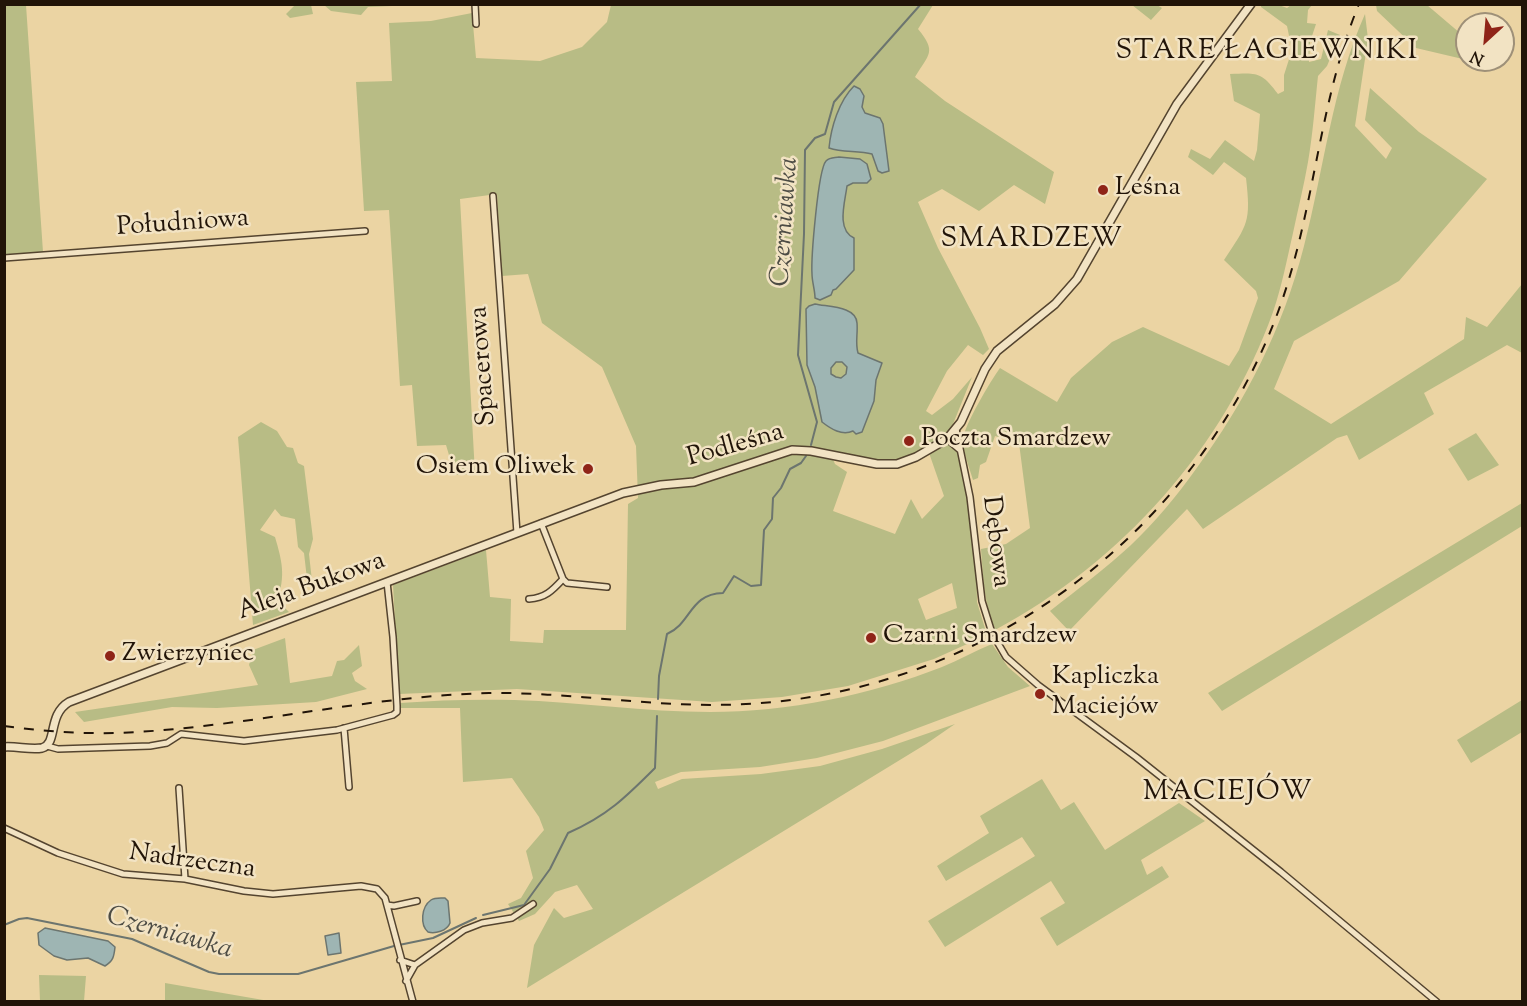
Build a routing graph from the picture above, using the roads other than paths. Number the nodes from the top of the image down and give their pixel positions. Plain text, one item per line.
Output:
1 (475, 4) edge
2 (1251, 4) edge
3 (476, 24) dead end
4 (493, 196) dead end
5 (365, 231) dead end
6 (4, 258) edge
7 (956, 429) junction
8 (947, 439) junction
9 (961, 452) junction
10 (661, 484) joint
11 (541, 523) junction
12 (517, 533) junction
13 (563, 579) junction
14 (387, 582) junction
15 (607, 587) dead end
16 (530, 599) dead end
17 (344, 728) junction
18 (47, 746) junction
19 (4, 747) edge
20 (179, 788) dead end
21 (349, 788) dead end
22 (4, 828) edge
23 (185, 879) junction
24 (417, 901) dead end
25 (533, 904) dead end
26 (387, 905) junction
27 (400, 960) junction
28 (415, 965) junction
29 (406, 981) junction
30 (412, 1002) edge
31 (1437, 1002) edge

1 - 3 street
2 - 7 street, Podleśna
4 - 12 street, Spacerowa
5 - 6 street, Południowa
7 - 8 street, Podleśna
7 - 9 street, Dębowa
8 - 9 street
8 - 10 street, Podleśna
9 - 31 street, Dębowa
10 - 11 street, Aleja Bukowa
11 - 12 street, Aleja Bukowa
11 - 13 street
12 - 14 street, Aleja Bukowa
13 - 15 street
13 - 16 street
14 - 17 street
14 - 18 street, Aleja Bukowa
17 - 18 street
17 - 21 street
18 - 19 street
20 - 23 street
22 - 23 street, Nadrzeczna
23 - 26 street, Nadrzeczna
24 - 26 street
25 - 28 street
26 - 27 street
27 - 28 street
27 - 29 street
28 - 29 street
29 - 30 street

